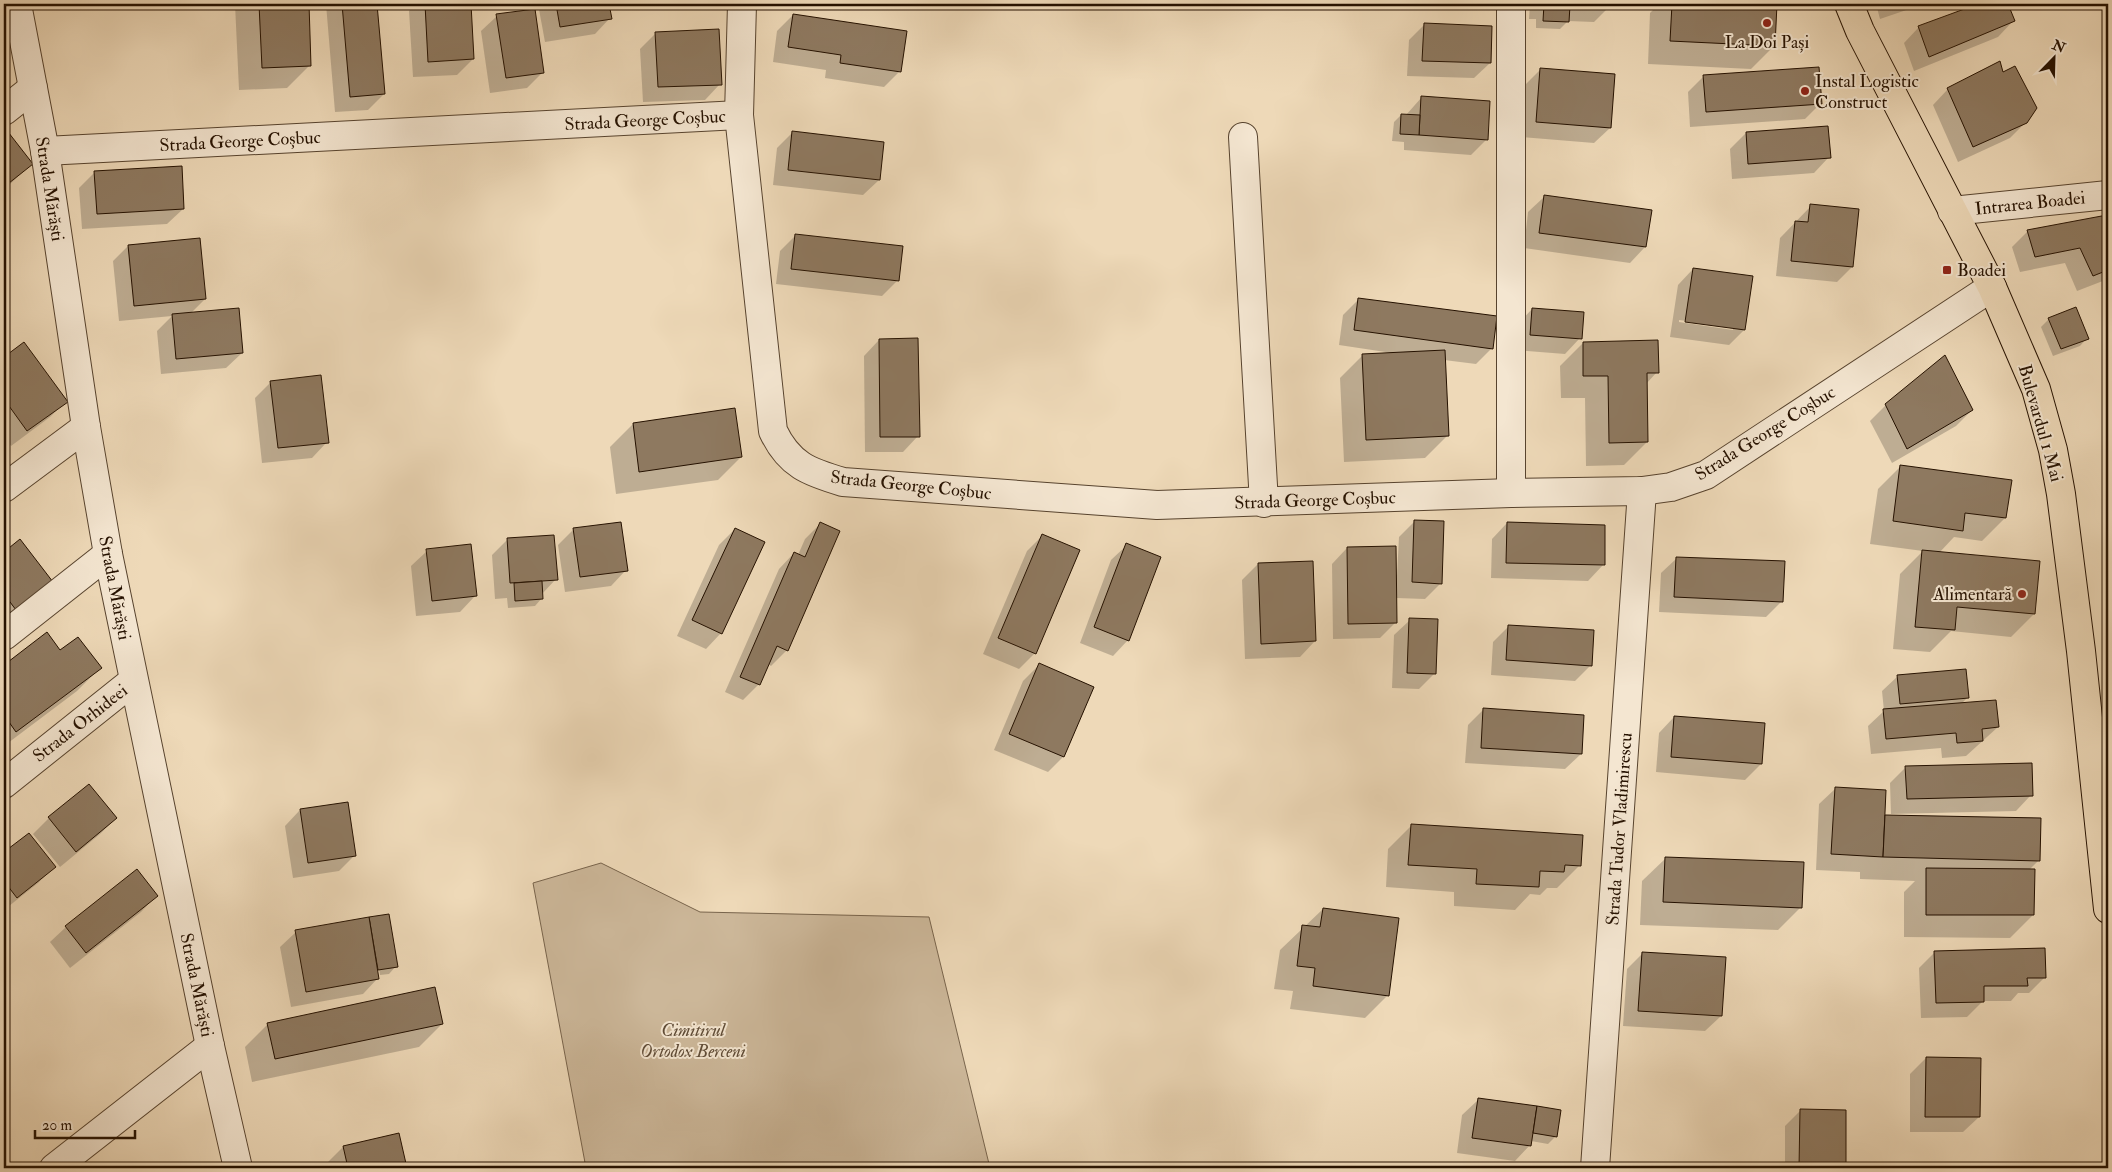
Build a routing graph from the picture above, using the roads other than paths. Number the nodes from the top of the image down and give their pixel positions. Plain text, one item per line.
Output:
1 (17, 4) edge
2 (742, 4) edge
3 (1511, 4) edge
4 (1849, 4) edge
5 (33, 88) junction
6 (4, 111) edge
7 (739, 116) junction
8 (1243, 137) dead end
9 (45, 151) junction
10 (2108, 195) edge
11 (1952, 211) junction
12 (1992, 287) junction
13 (86, 427) junction
14 (4, 488) edge
15 (1642, 491) junction
16 (1512, 493) junction
17 (1264, 503) junction
18 (108, 554) junction
19 (4, 636) edge
20 (133, 681) junction
21 (4, 784) edge
22 (2108, 909) edge
23 (210, 1046) junction
24 (54, 1168) edge
25 (238, 1168) edge
26 (1595, 1168) edge

1 - 5 street, Strada Mărăști
2 - 7 street
3 - 16 street
4 - 11 main road, Bulevardul 1 Mai
5 - 6 street
5 - 9 street, Strada Mărăști
7 - 9 street, Strada George Coșbuc
7 - 17 street, Strada George Coșbuc
8 - 17 street
9 - 13 street, Strada Mărăști
10 - 11 street, Intrarea Boadei
11 - 12 main road, Bulevardul 1 Mai
12 - 15 street, Strada George Coșbuc
12 - 22 main road, Bulevardul 1 Mai
13 - 14 street
13 - 18 street, Strada Mărăști
15 - 16 street, Strada George Coșbuc
15 - 26 street, Strada Tudor Vladimirescu
16 - 17 street, Strada George Coșbuc
18 - 19 street
18 - 20 street, Strada Mărăști
20 - 21 street, Strada Orhideei
20 - 23 street, Strada Mărăști
23 - 24 street
23 - 25 street, Strada Mărăști

